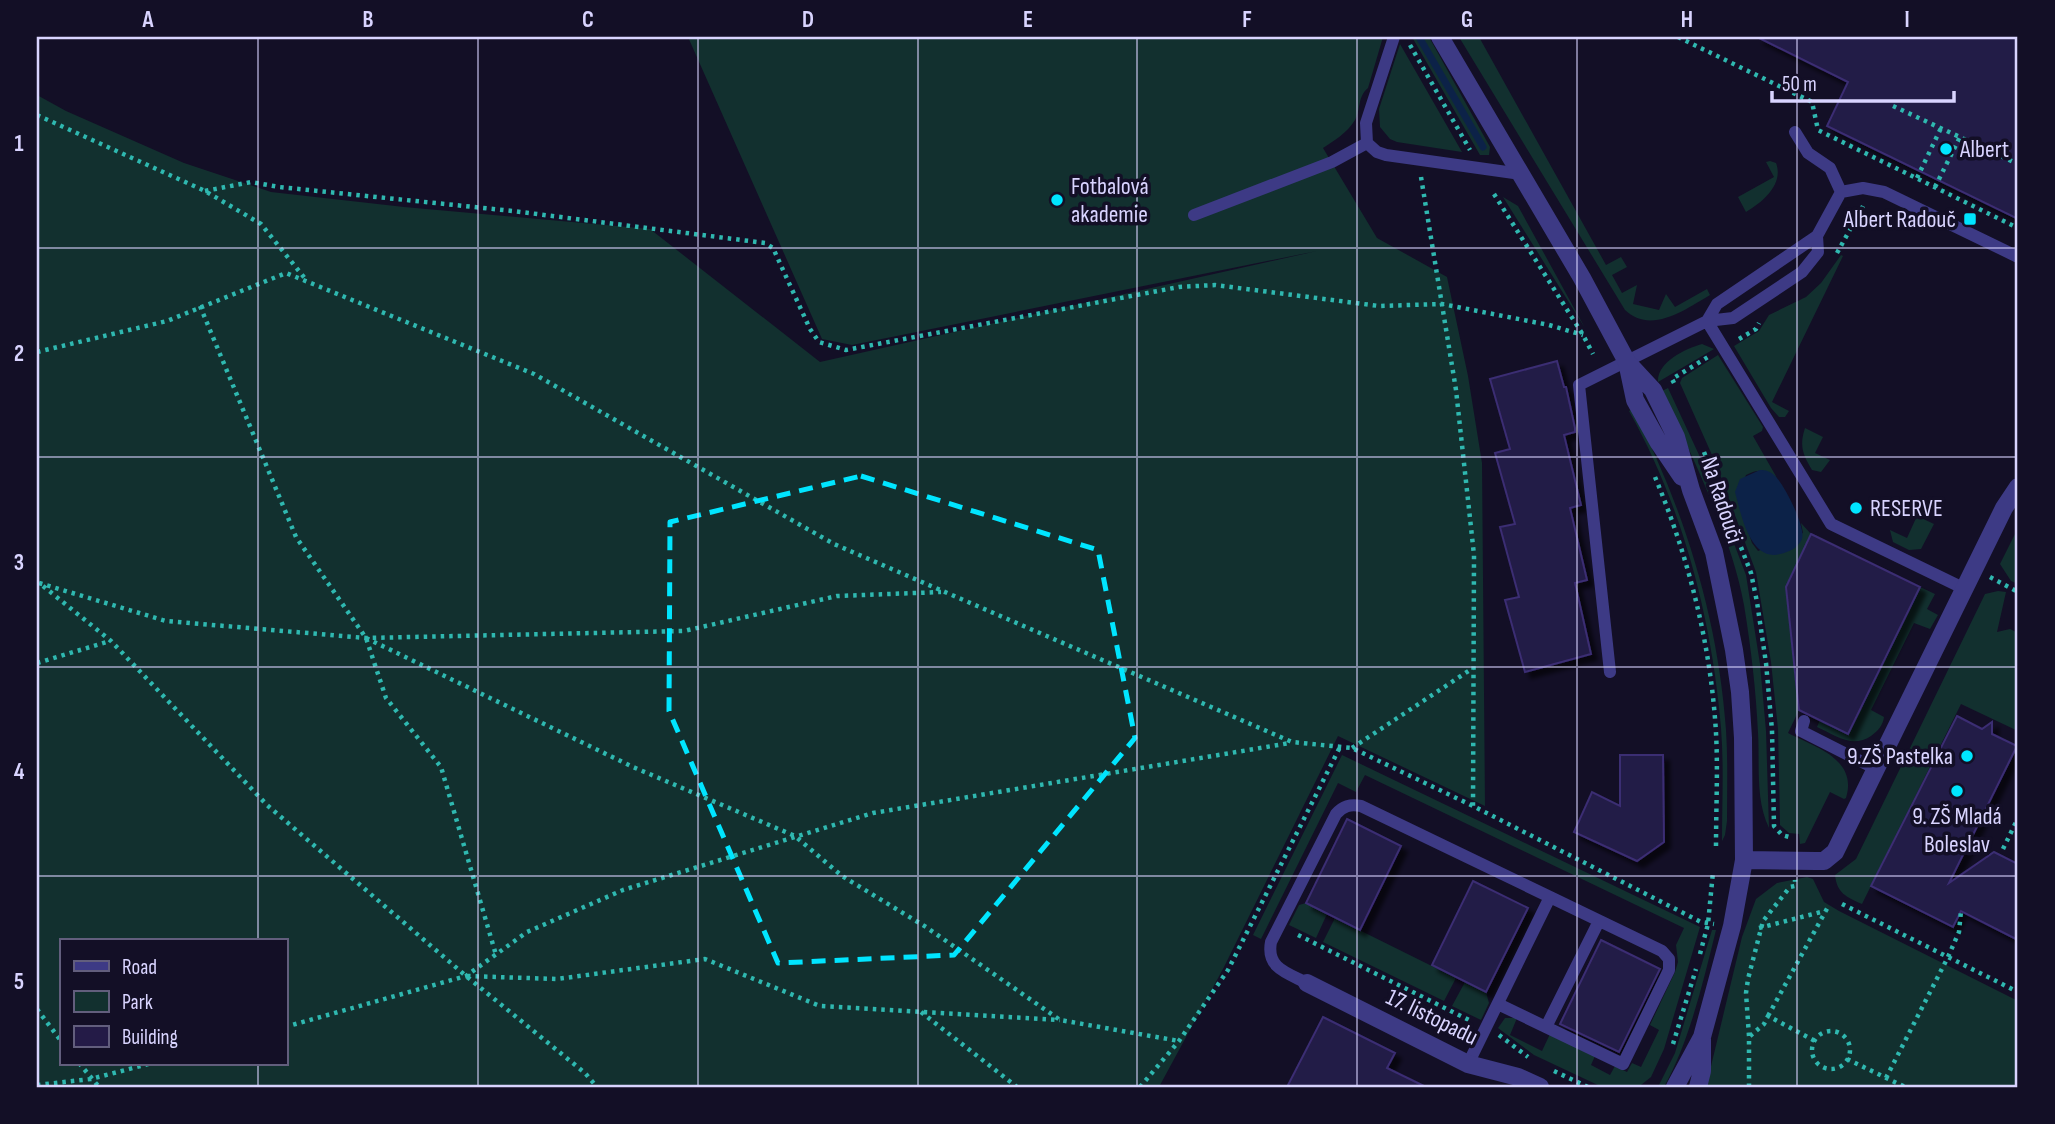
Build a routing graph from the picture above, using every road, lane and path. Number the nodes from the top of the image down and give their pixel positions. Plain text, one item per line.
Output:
1 (1394, 37) edge
2 (1405, 37) edge
3 (1440, 37) edge
4 (1678, 37) edge
5 (1695, 37) edge
6 (1691, 43) junction
7 (1893, 106) dead end
8 (37, 115) edge
9 (1941, 128) junction
10 (1795, 132) dead end
11 (1960, 137) junction
12 (1367, 143) junction
13 (1473, 154) dead end
14 (1418, 160) junction
15 (2018, 164) edge
16 (1521, 174) junction
17 (1917, 178) junction
18 (1935, 187) junction
19 (205, 191) junction
20 (1842, 192) junction
21 (1494, 194) dead end
22 (1194, 215) dead end
23 (2018, 228) edge
24 (1817, 236) junction
25 (2018, 257) edge
26 (308, 282) junction
27 (1442, 304) junction
28 (200, 306) junction
29 (1707, 321) junction
30 (1583, 335) junction
31 (37, 352) edge
32 (1717, 352) dead end
33 (1593, 355) dead end
34 (1627, 362) junction
35 (1677, 392) dead end
36 (1653, 473) dead end
37 (2018, 487) edge
38 (1989, 577) dead end
39 (38, 582) edge
40 (1965, 589) junction
41 (944, 592) junction
42 (2018, 592) edge
43 (366, 638) junction
44 (111, 641) junction
45 (37, 663) edge
46 (1474, 668) junction
47 (1610, 672) dead end
48 (1804, 721) dead end
49 (1294, 742) junction
50 (1339, 747) junction
51 (1352, 748) junction
52 (1876, 769) junction
53 (1473, 806) junction
54 (2018, 818) edge
55 (795, 836) junction
56 (1716, 846) dead end
57 (2003, 849) dead end
58 (1744, 860) junction
59 (1713, 872) dead end
60 (1795, 880) dead end
61 (1550, 897) junction
62 (1842, 904) dead end
63 (1961, 911) dead end
64 (1599, 921) junction
65 (1708, 924) junction
66 (1717, 925) dead end
67 (1760, 928) junction
68 (1297, 935) dead end
69 (496, 955) junction
70 (1948, 957) junction
71 (466, 976) junction
72 (1307, 983) joint
73 (2018, 992) edge
74 (1498, 1004) junction
75 (37, 1009) edge
76 (920, 1011) junction
77 (1768, 1016) junction
78 (1060, 1020) junction
79 (1478, 1025) dead end
80 (287, 1026) edge
81 (1545, 1027) junction
82 (1749, 1036) junction
83 (1702, 1037) junction
84 (60, 1040) edge
85 (1179, 1041) junction
86 (1815, 1041) junction
87 (1671, 1051) dead end
88 (1847, 1059) junction
89 (80, 1064) edge
90 (148, 1064) edge
91 (1468, 1064) junction
92 (1886, 1078) junction
93 (91, 1079) junction
94 (1516, 1082) edge
95 (37, 1085) edge
96 (99, 1087) edge
97 (597, 1087) edge
98 (1017, 1087) edge
99 (1140, 1087) edge
100 (1540, 1087) edge
101 (1675, 1087) edge
102 (1698, 1087) edge
103 (1749, 1087) edge
104 (1905, 1087) edge

1 - 12 lane
2 - 13 path
3 - 16 street
4 - 6 path
5 - 6 path
6 - 17 path
7 - 9 path
8 - 19 path
9 - 11 path
9 - 17 path
10 - 20 lane
11 - 15 path
11 - 18 path
12 - 14 lane
12 - 22 lane
14 - 16 lane
14 - 27 path
16 - 34 street
17 - 18 path
18 - 23 path
19 - 26 path
19 - 27 path
20 - 24 lane
20 - 25 lane
21 - 30 path
24 - 29 lane
24 - 29 lane
26 - 28 path
26 - 41 path
27 - 30 path
27 - 46 path
28 - 31 path
28 - 43 path
29 - 34 lane
29 - 40 lane
30 - 33 path
32 - 35 path
34 - 47 lane
34 - 58 street, Na Radouči
36 - 56 path
37 - 40 street
38 - 42 path
39 - 43 path
39 - 44 path
40 - 52 street
41 - 43 path
41 - 49 path
43 - 55 path
43 - 69 path
44 - 45 path
44 - 71 path
46 - 51 path
46 - 53 path
48 - 52 lane
49 - 50 path
49 - 55 path
50 - 51 path
50 - 85 path
51 - 53 path
52 - 58 street
53 - 65 path
54 - 57 path
55 - 69 path
55 - 78 path
58 - 83 street, Na Radouči
59 - 65 path
60 - 67 path
61 - 64 lane
61 - 72 lane
61 - 74 lane
62 - 70 path
63 - 70 path
64 - 81 lane
64 - 81 lane
65 - 66 path
65 - 87 path
67 - 77 path
67 - 82 path
68 - 79 path
69 - 71 path
70 - 73 path
70 - 92 path
71 - 76 path
71 - 80 path
71 - 97 path
72 - 91 street, 17. listopadu
74 - 81 lane
74 - 91 lane
75 - 84 path
76 - 78 path
76 - 98 path
77 - 82 path
77 - 86 path
78 - 85 path
82 - 103 path
83 - 101 street
83 - 102 street
85 - 99 path
86 - 88 path
86 - 88 path
88 - 92 path
89 - 93 path
90 - 93 path
91 - 94 street, 17. listopadu
92 - 104 path
93 - 95 path
93 - 96 path
94 - 100 street, 17. listopadu

